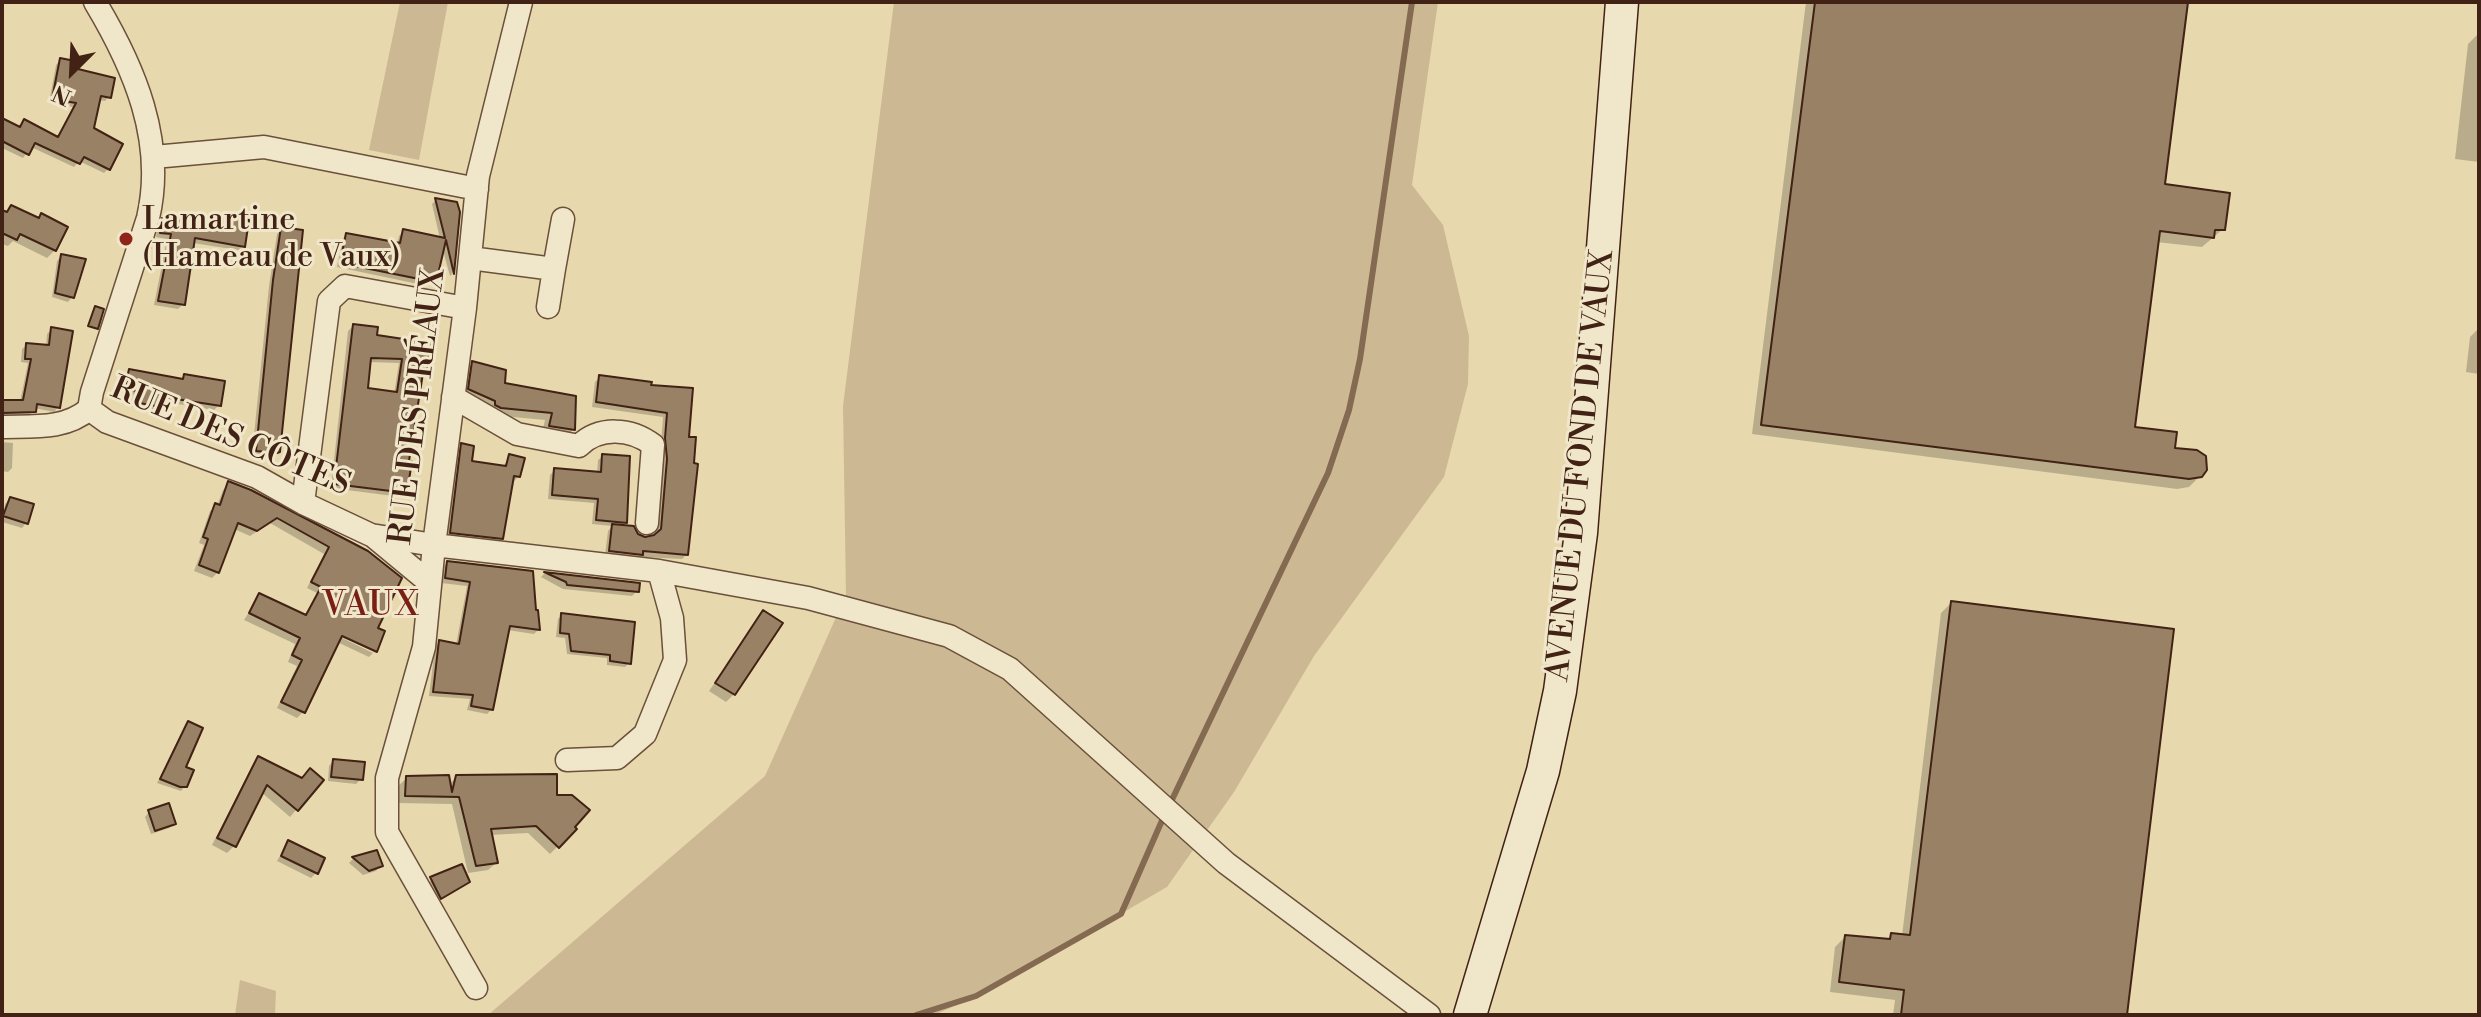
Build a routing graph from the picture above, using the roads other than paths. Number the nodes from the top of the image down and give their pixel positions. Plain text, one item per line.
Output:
1 (95, 2) edge
2 (521, 2) edge
3 (1622, 2) edge
4 (154, 157) junction
5 (477, 189) junction
6 (563, 219) dead end
7 (470, 258) junction
8 (554, 269) junction
9 (548, 307) dead end
10 (465, 308) junction
11 (453, 397) junction
12 (89, 409) junction
13 (2, 427) edge
14 (303, 503) junction
15 (647, 523) dead end
16 (371, 535) junction
17 (434, 545) junction
18 (659, 571) junction
19 (430, 583) junction
20 (567, 760) dead end
21 (476, 988) dead end
22 (1429, 1015) edge
23 (1470, 1015) edge

1 - 4 street
2 - 5 street, RUE DES PRÉAUX
3 - 23 street, AVENUE DU FOND DE VAUX
4 - 5 street
4 - 12 street
5 - 7 street, RUE DES PRÉAUX
6 - 8 street
7 - 8 street
7 - 10 street, RUE DES PRÉAUX
8 - 9 street
10 - 11 street, RUE DES PRÉAUX
10 - 14 street
11 - 15 street
11 - 17 street, RUE DES PRÉAUX
12 - 13 street, RUE DES CÔTES
12 - 14 street, RUE DES CÔTES
14 - 16 street, RUE DES CÔTES
16 - 17 street, RUE DES CÔTES
16 - 19 street
17 - 18 street, RUE DES CÔTES
17 - 19 street, RUE DES PRÉAUX
18 - 20 street
18 - 22 street, RUE DES CÔTES
19 - 21 street, RUE DES PRÉAUX

